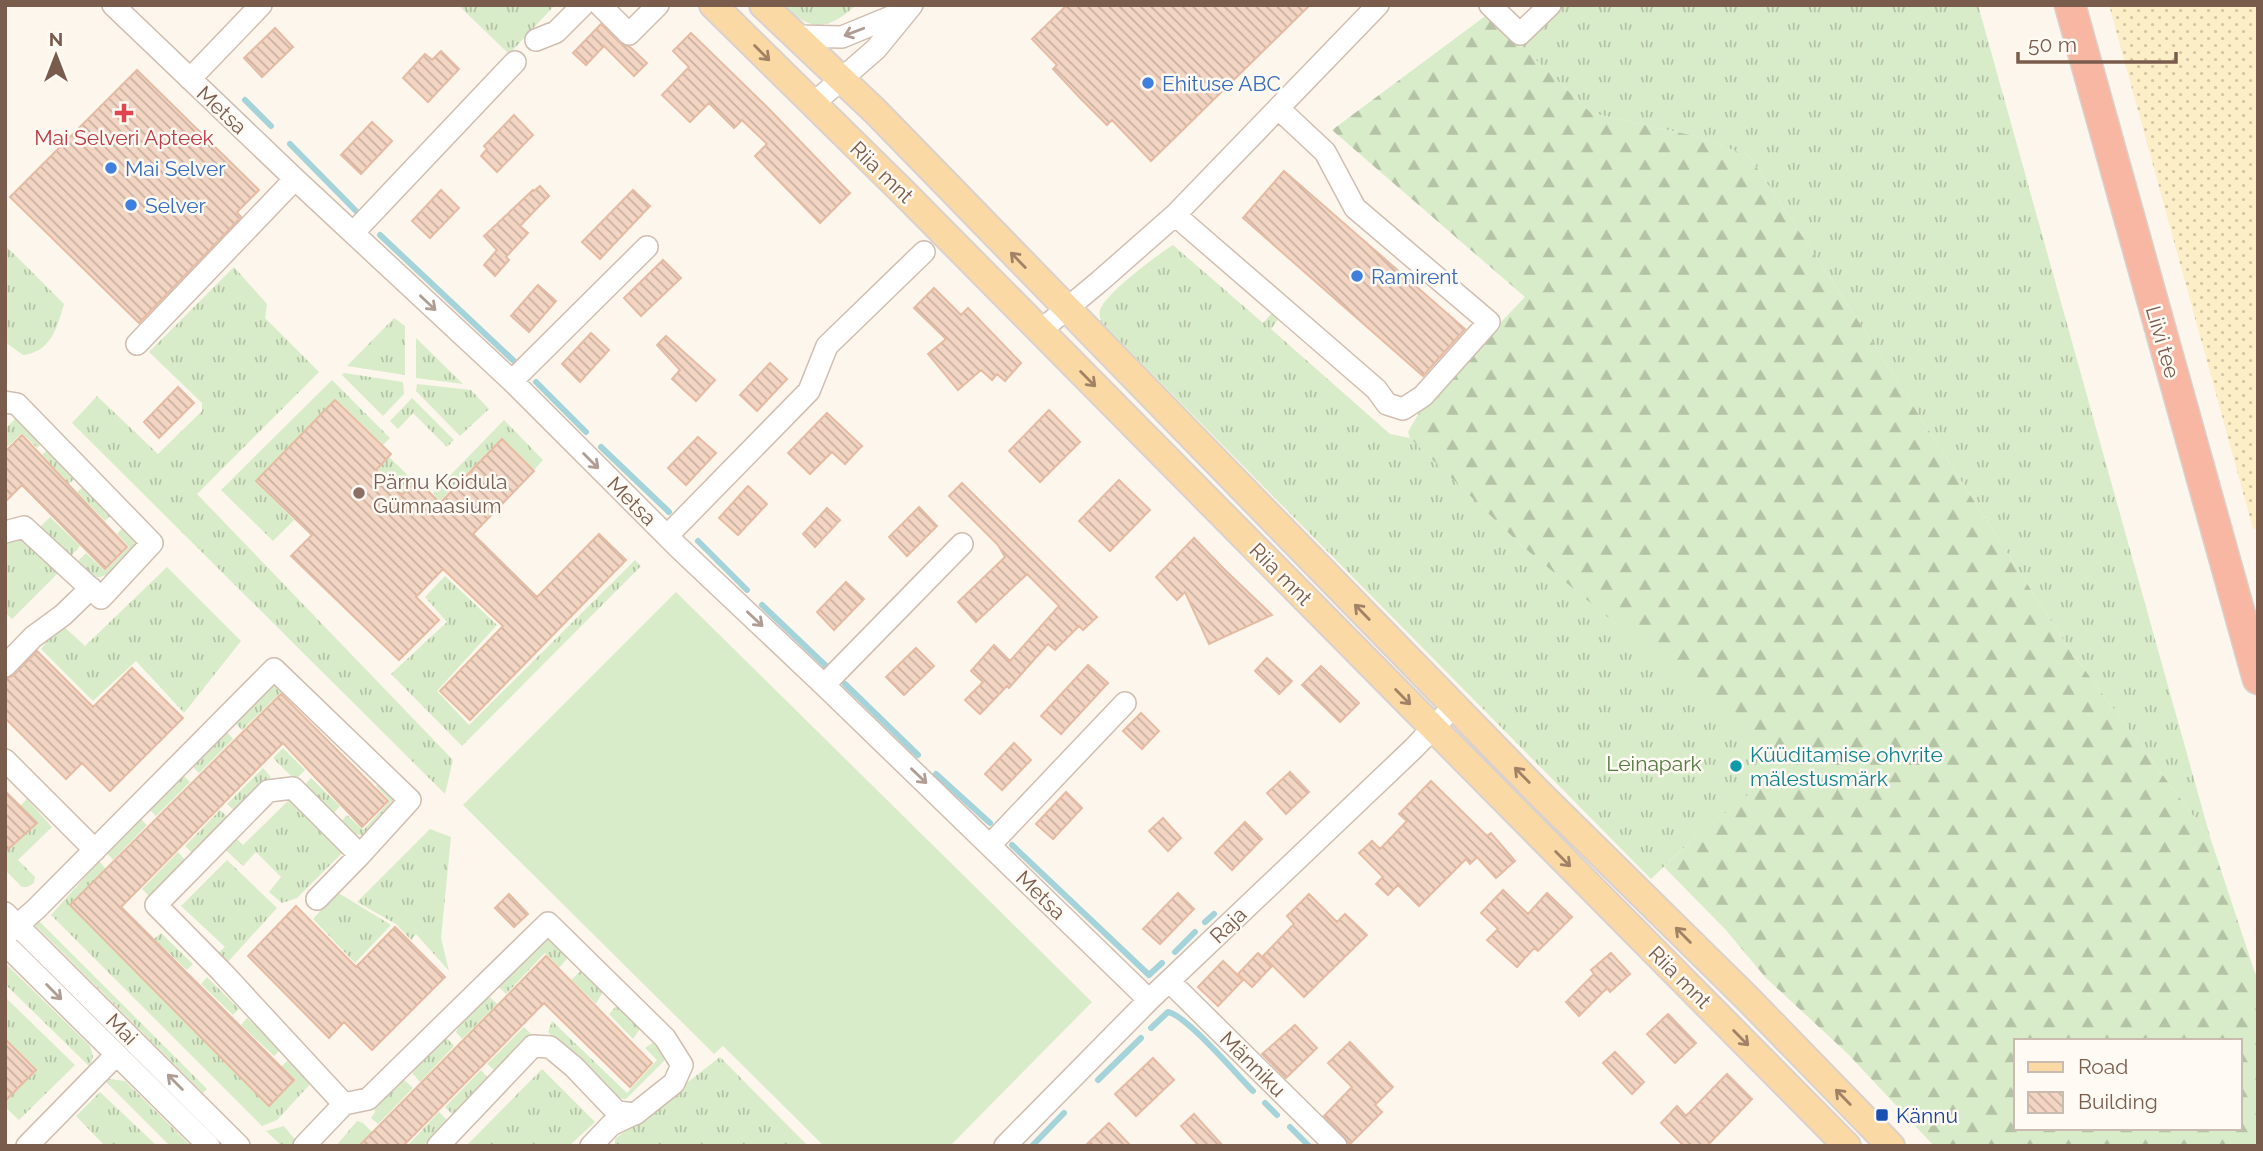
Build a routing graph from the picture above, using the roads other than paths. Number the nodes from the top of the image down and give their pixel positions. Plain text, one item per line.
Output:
1 (113, 5) edge
2 (261, 5) edge
3 (583, 5) edge
4 (600, 5) edge
5 (658, 5) edge
6 (713, 5) edge
7 (763, 5) edge
8 (910, 5) edge
9 (1378, 5) edge
10 (1490, 5) edge
11 (1550, 5) edge
12 (2070, 5) edge
13 (795, 36) junction
14 (536, 40) dead end
15 (515, 62) dead end
16 (190, 79) junction
17 (841, 79) junction
18 (814, 103) junction
19 (1279, 109) junction
20 (295, 179) junction
21 (1175, 215) junction
22 (353, 233) junction
23 (647, 247) dead end
24 (924, 252) dead end
25 (1066, 309) junction
26 (1040, 331) junction
27 (136, 344) dead end
28 (512, 381) junction
29 (5, 402) edge
30 (5, 531) edge
31 (667, 536) junction
32 (962, 544) dead end
33 (91, 588) junction
34 (5, 666) edge
35 (2258, 679) edge
36 (824, 685) junction
37 (1125, 703) dead end
38 (1454, 706) junction
39 (1433, 728) junction
40 (5, 761) edge
41 (990, 845) junction
42 (95, 850) junction
43 (360, 855) junction
44 (317, 899) dead end
45 (10, 925) edge
46 (5, 944) edge
47 (1169, 981) junction
48 (1149, 1000) junction
49 (116, 1055) junction
50 (344, 1104) junction
51 (634, 1114) junction
52 (27, 1146) edge
53 (209, 1146) edge
54 (239, 1146) edge
55 (304, 1146) edge
56 (439, 1146) edge
57 (590, 1146) edge
58 (1004, 1146) edge
59 (1336, 1146) edge
60 (1847, 1146) edge
61 (1891, 1146) edge

1 - 16 street, Metsa
2 - 16 street
3 - 14 street
4 - 5 street
6 -> 18 main road, Riia mnt
7 - 13 main road, Riia mnt
8 -> 13 street
8 - 17 street
9 - 19 street
10 - 11 street
12 - 35 highway, Liivi tee
13 - 17 main road, Riia mnt
15 - 22 street
16 - 20 street, Metsa
17 - 18 street
25 -> 17 main road, Riia mnt
18 - 26 main road, Riia mnt
19 - 21 street
19 - 21 street
20 - 22 street, Metsa
20 - 27 street
21 - 25 street
22 -> 28 street, Metsa
23 - 28 street
24 - 31 street
25 - 26 street
38 -> 25 main road, Riia mnt
26 -> 39 main road, Riia mnt
28 -> 31 street, Metsa
29 - 33 street
30 - 33 street
31 -> 36 street, Metsa
32 - 36 street
33 - 34 street
36 -> 41 street, Metsa
37 - 41 street
38 - 39 street, Raja
61 -> 38 main road, Riia mnt
39 - 47 street, Raja
39 -> 60 main road, Riia mnt
40 - 42 street
41 - 48 street, Metsa
42 - 43 street
42 - 45 street
43 - 44 street
43 - 50 street
54 -> 45 street, Mai
46 -> 49 street, Mai
47 - 48 street, Raja
47 - 59 street, Männiku
48 - 58 street, Raja
49 - 52 street, Mai
49 - 53 street, Mai
50 - 51 street
50 - 55 street
51 - 56 street
51 - 57 street

